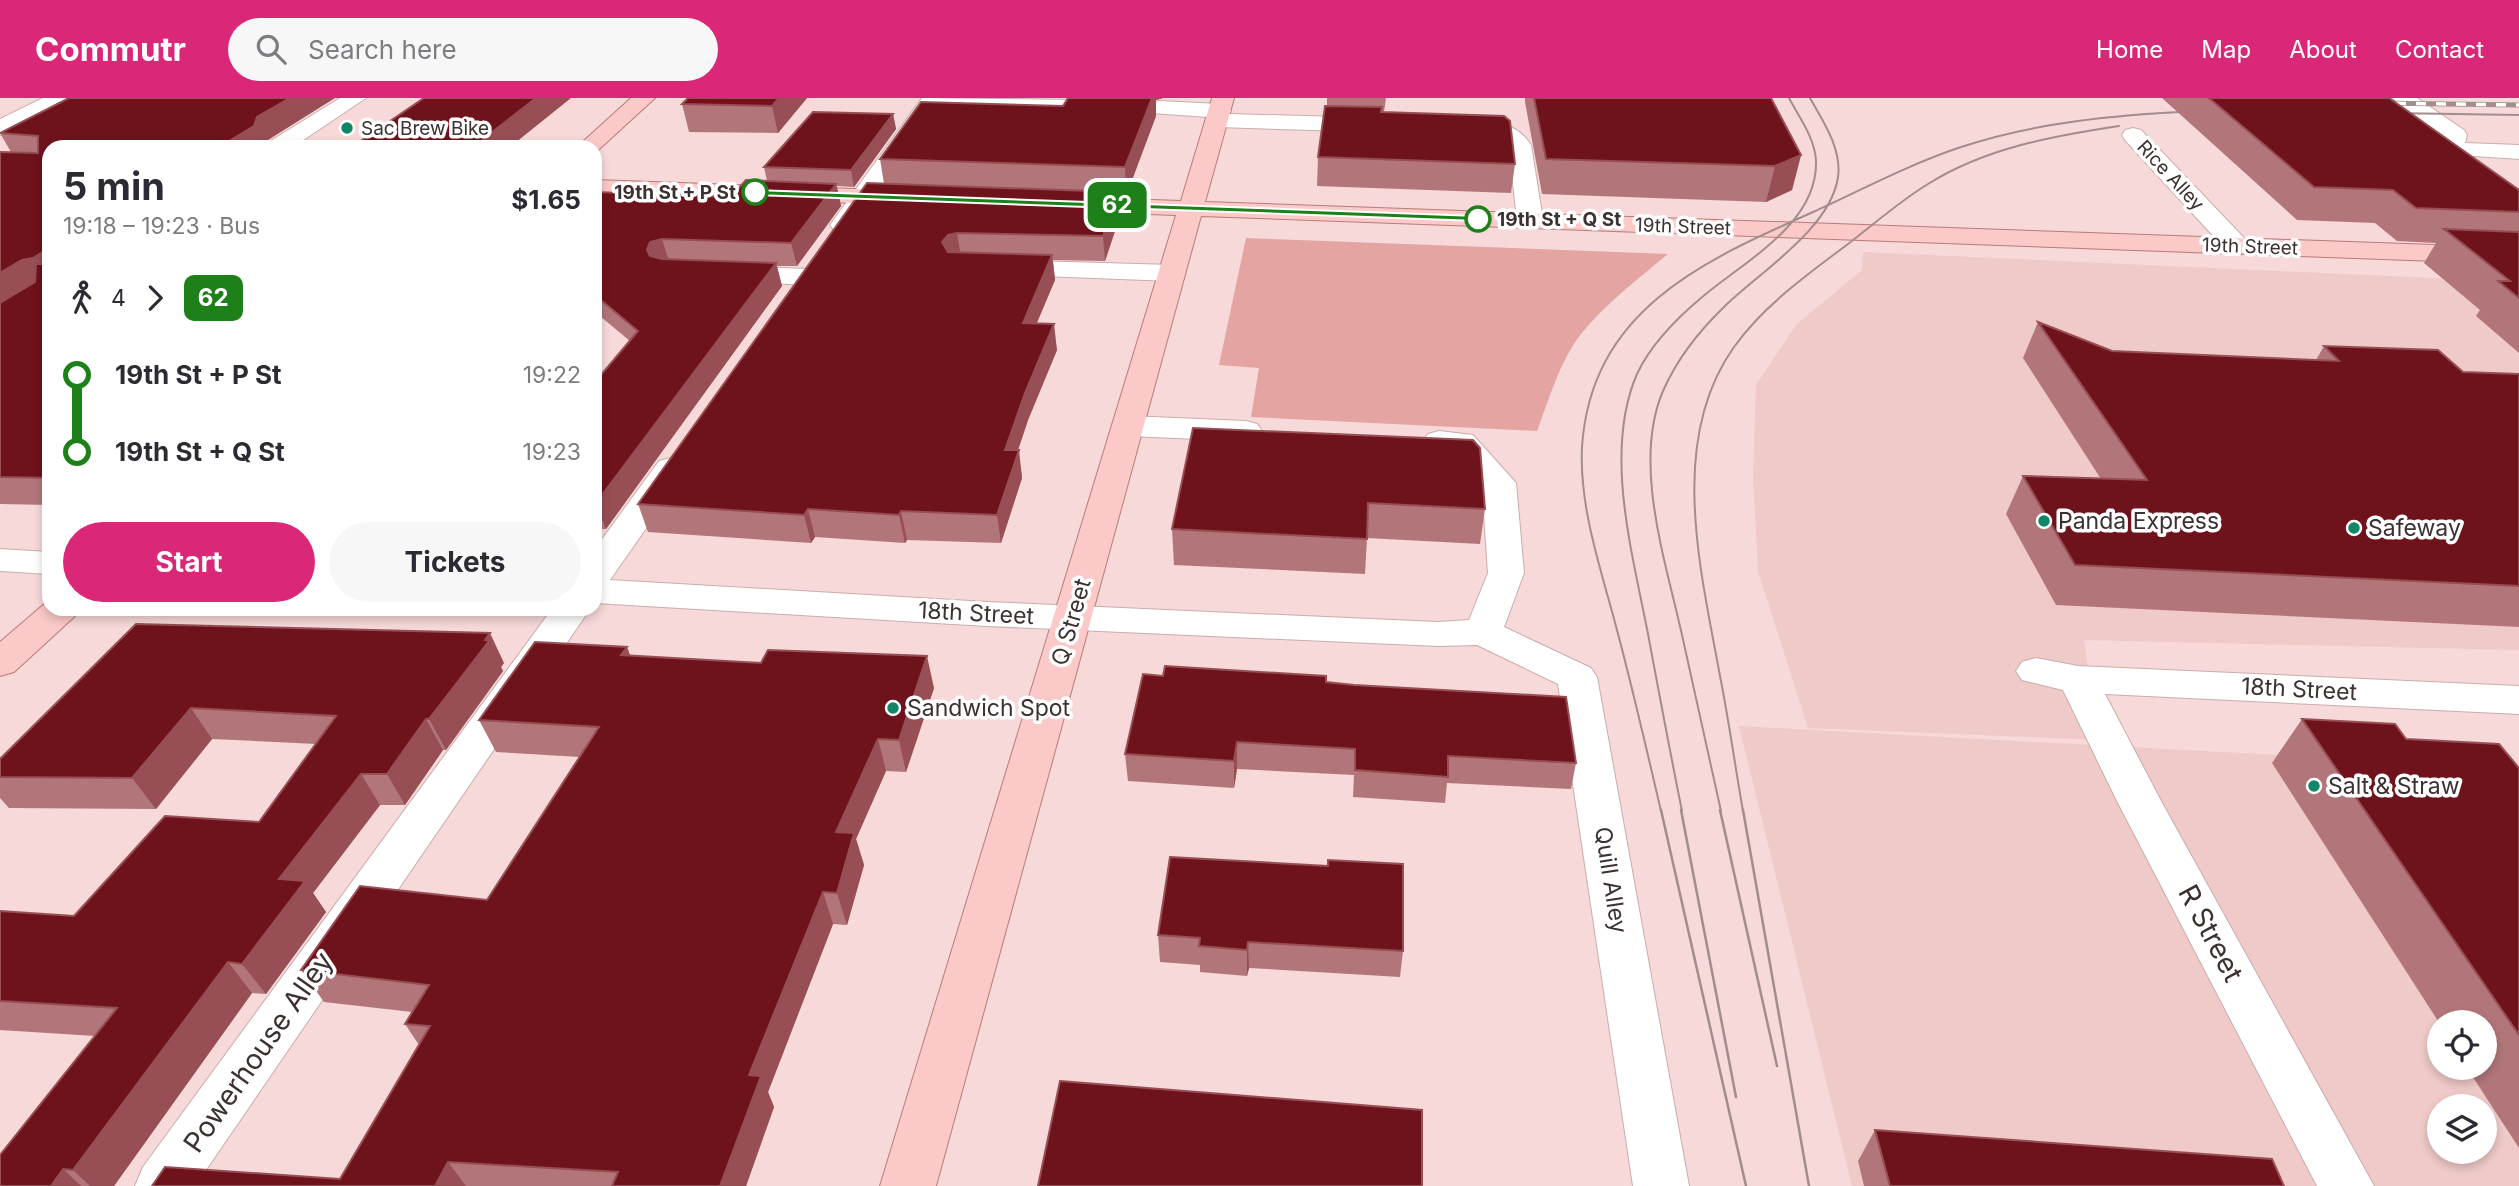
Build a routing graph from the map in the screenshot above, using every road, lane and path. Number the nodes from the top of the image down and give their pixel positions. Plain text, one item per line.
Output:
1 (348, 98) edge
2 (354, 98) edge
3 (644, 98) edge
4 (2403, 98) edge
5 (932, 99) edge
6 (55, 100) edge
7 (130, 106) edge
8 (1080, 106) edge
9 (1159, 108) dead end
10 (1220, 110) edge
11 (1404, 126) edge
12 (1446, 127) edge
13 (0, 128) edge
14 (2133, 135) dead end
15 (2420, 137) edge
16 (288, 140) edge
17 (597, 140) edge
18 (2451, 149) junction
19 (2519, 152) edge
20 (2485, 173) edge
21 (602, 187) edge
22 (863, 196) junction
23 (930, 199) edge
24 (1038, 203) edge
25 (1192, 208) junction
26 (1530, 220) junction
27 (2237, 246) junction
28 (2519, 256) edge
29 (974, 268) edge
30 (1172, 272) junction
31 (696, 273) edge
32 (1128, 426) junction
33 (1281, 433) edge
34 (1406, 439) edge
35 (689, 443) edge
36 (0, 560) edge
37 (42, 563) edge
38 (602, 565) edge
39 (602, 591) edge
40 (53, 616) edge
41 (566, 616) edge
42 (1073, 617) junction
43 (1483, 632) junction
44 (0, 663) edge
45 (2057, 675) joint
46 (2519, 700) edge
47 (163, 1186) edge
48 (908, 1186) edge
49 (1661, 1186) edge
50 (2346, 1186) edge

1 - 2 street
2 - 16 street
3 - 17 main road
4 - 18 street
5 - 8 street
5 - 22 street
6 - 7 street
6 - 13 street
9 - 10 street
10 - 11 street
10 - 25 main road, Q Street
12 - 26 street
14 - 27 street, Rice Alley
15 - 18 street
18 - 19 street
18 - 20 street
21 - 22 main road
22 - 23 main road
22 - 31 street
24 - 25 main road, 19th Street
25 - 26 main road, 19th Street
25 - 30 main road, Q Street
26 - 27 main road, 19th Street
27 - 28 main road, 19th Street
29 - 30 street
30 - 32 main road, Q Street
32 - 33 street
32 - 42 main road, Q Street
34 - 43 street
35 - 38 street
36 - 37 street
39 - 42 street, 18th Street
40 - 44 main road
41 - 47 street, Powerhouse Alley
42 - 43 street, 18th Street
42 - 48 main road, Q Street
43 - 49 street, Quill Alley
45 - 46 street, 18th Street
45 - 50 street, R Street

